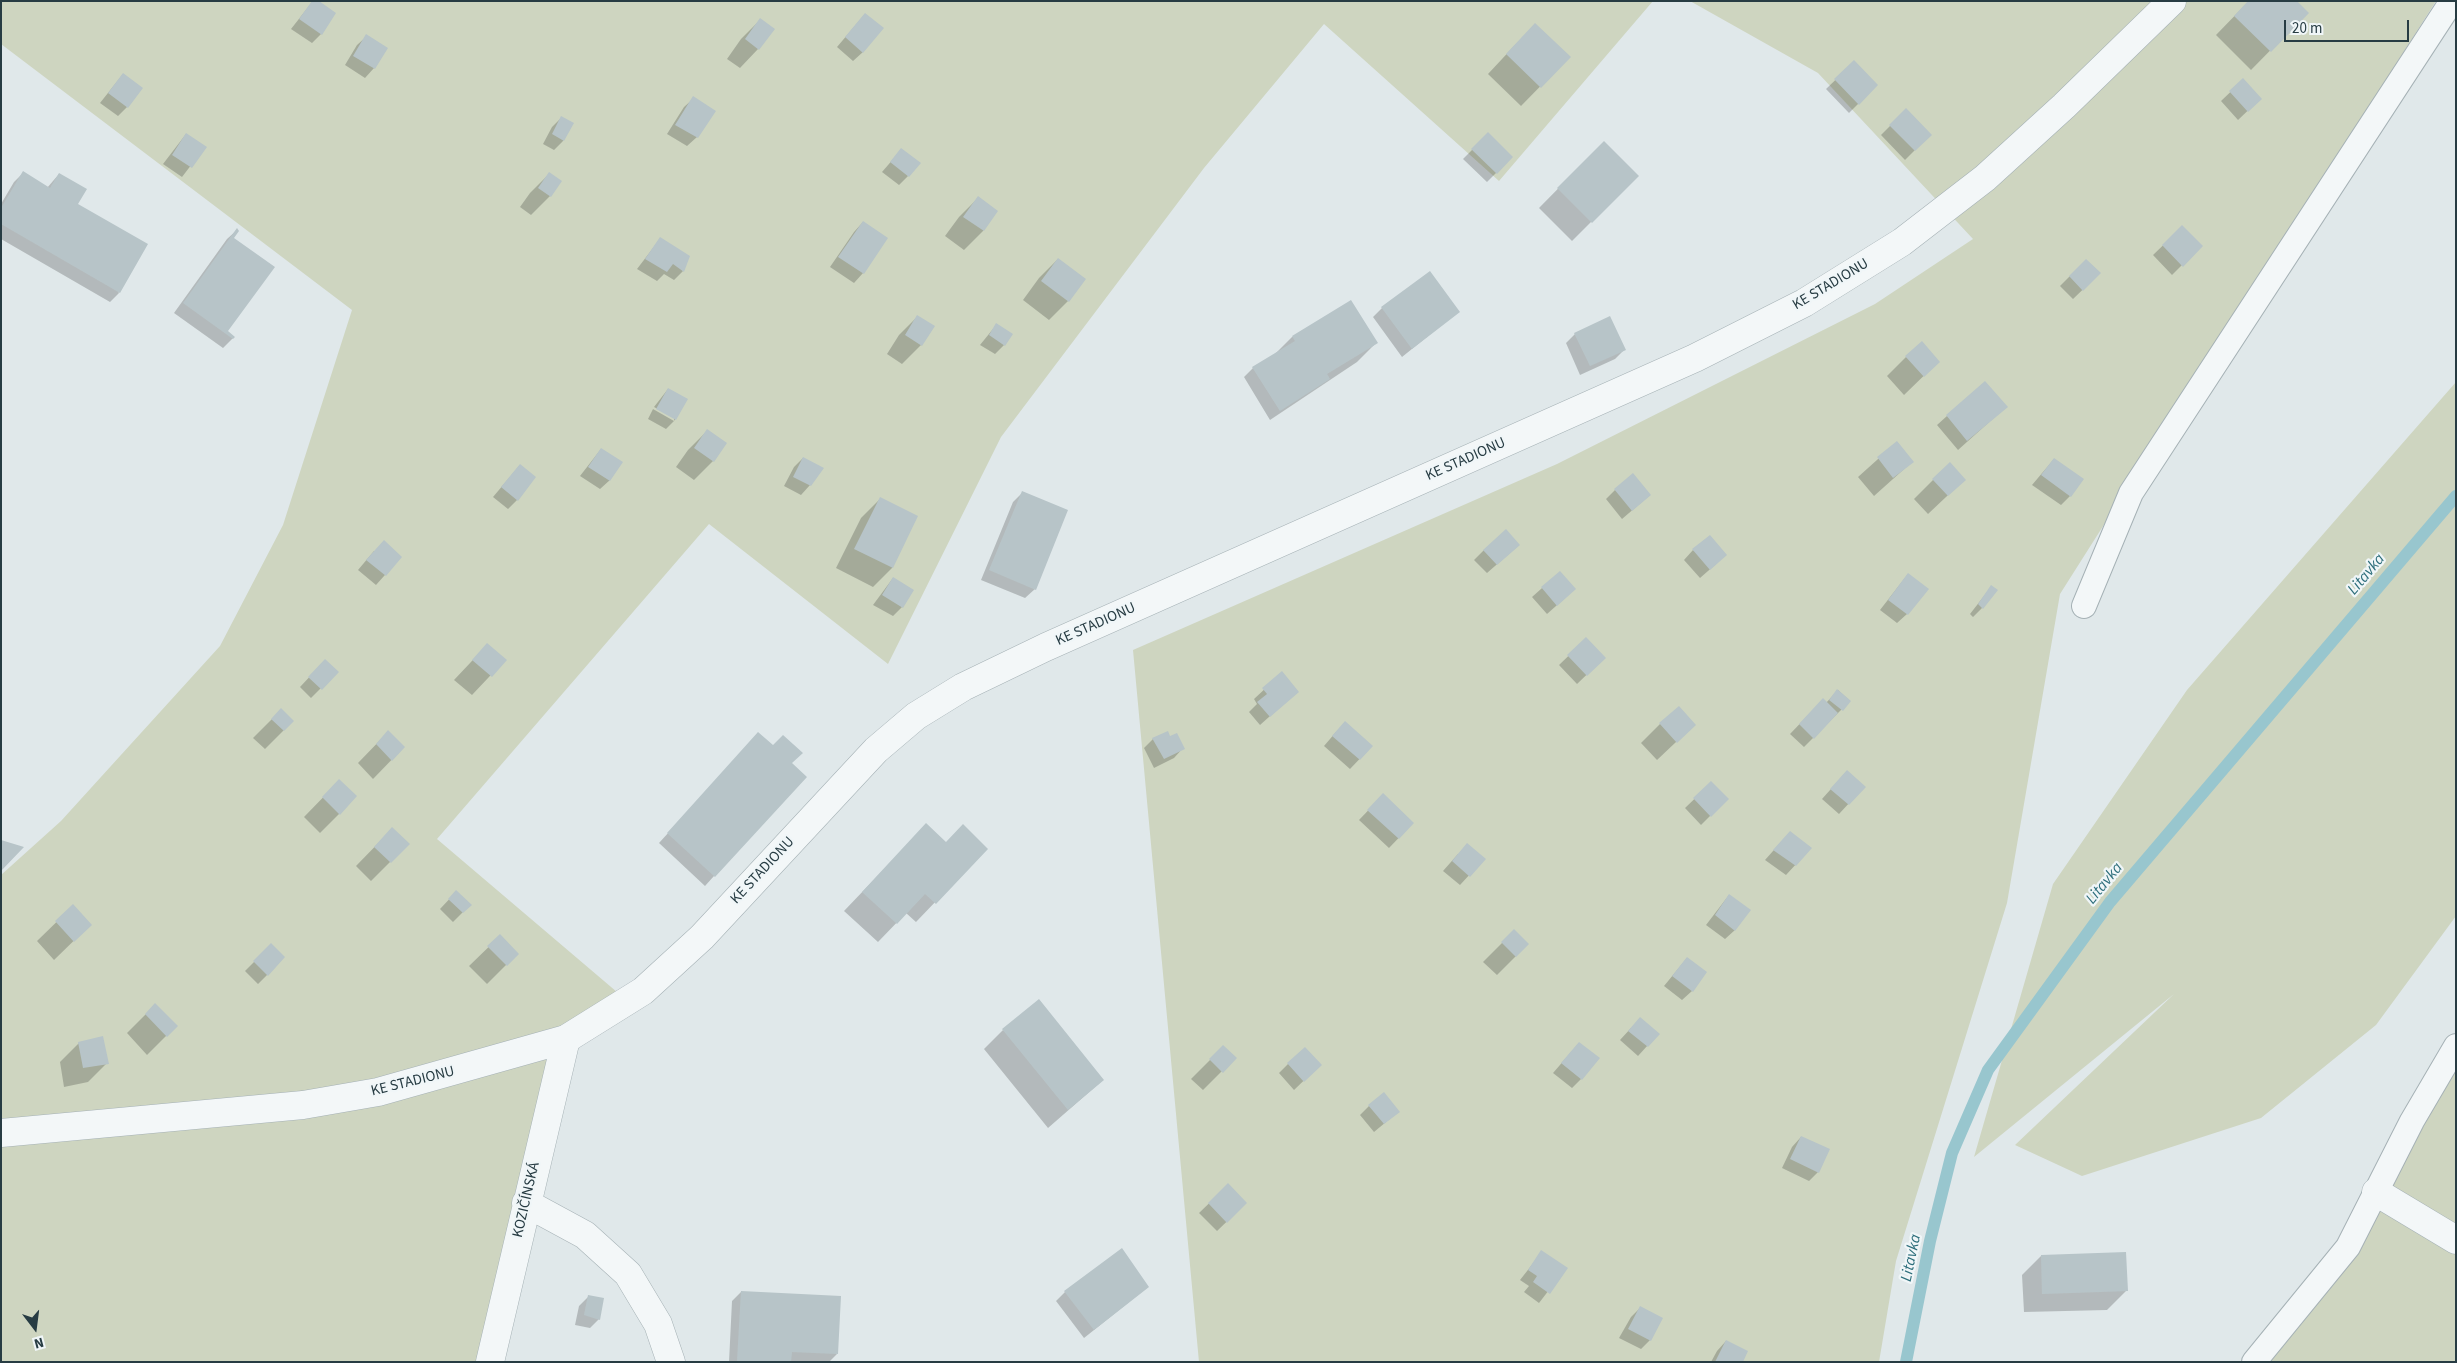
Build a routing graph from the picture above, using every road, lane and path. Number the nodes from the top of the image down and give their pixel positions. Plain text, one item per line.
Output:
1 (2172, 1) edge
2 (2452, 1) edge
3 (2084, 606) dead end
4 (566, 1040) junction
5 (2456, 1046) edge
6 (1, 1133) edge
7 (2376, 1192) junction
8 (526, 1203) junction
9 (2456, 1240) edge
10 (490, 1362) edge
11 (671, 1362) edge
12 (2254, 1362) edge

1 - 4 street, KE STADIONU
2 - 3 lane
4 - 6 street, KE STADIONU
4 - 8 street, KOZIČÍNSKÁ
5 - 7 lane
7 - 9 street
7 - 12 lane
8 - 10 street, KOZIČÍNSKÁ
8 - 11 street

